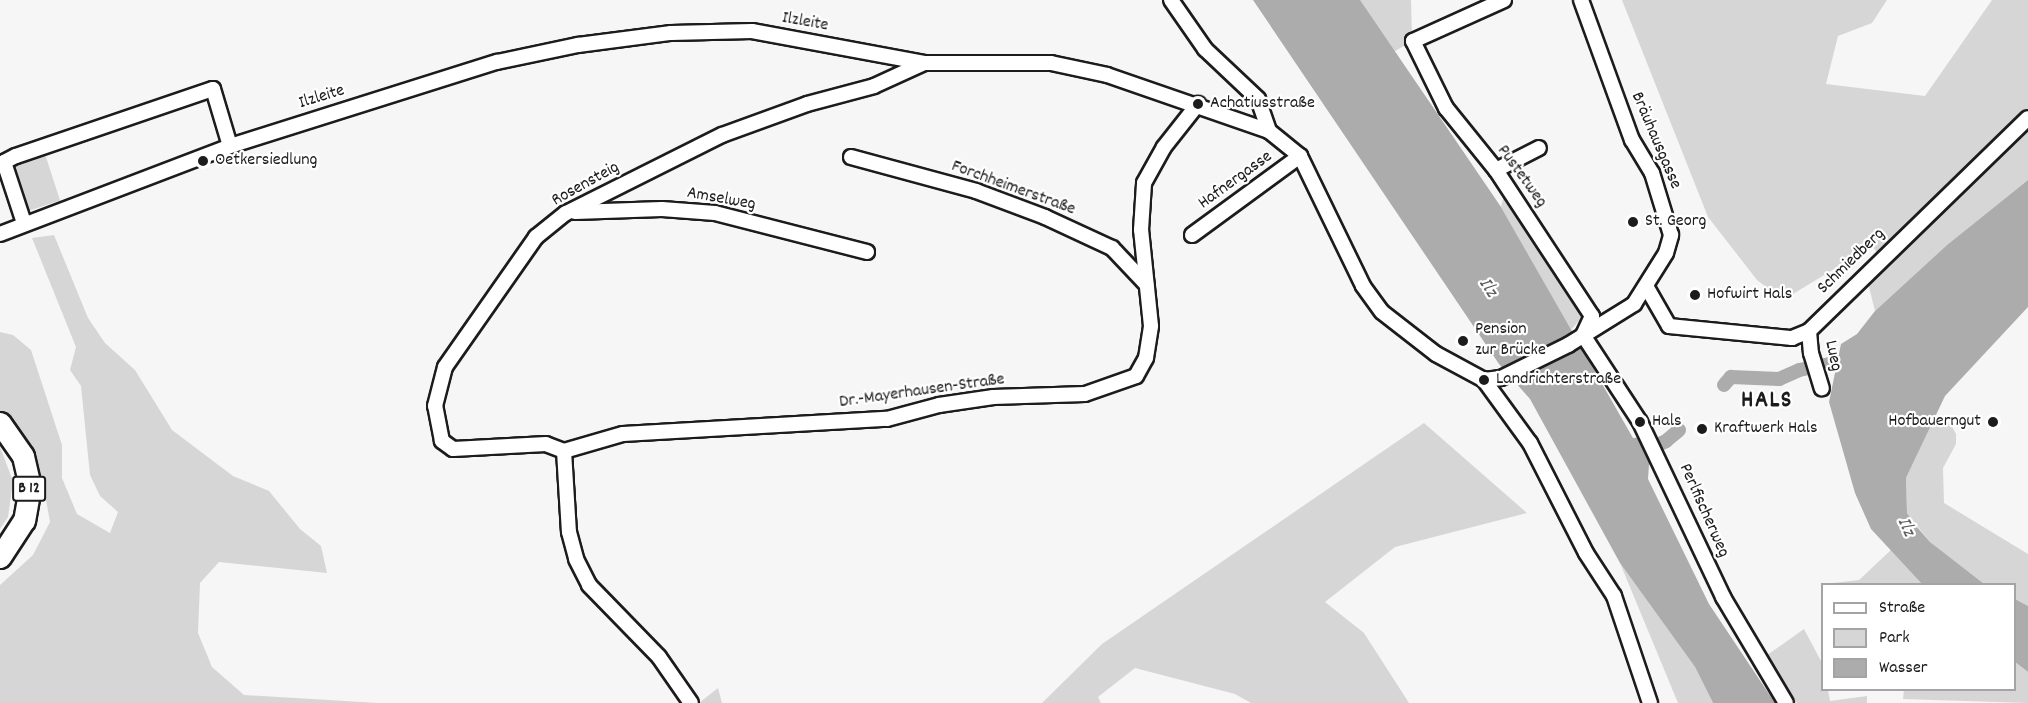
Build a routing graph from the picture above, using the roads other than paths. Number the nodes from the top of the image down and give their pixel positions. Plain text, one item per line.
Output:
1 (1171, 0) edge
2 (1504, 0) edge
3 (1581, 0) edge
4 (924, 63) junction
5 (1198, 104) junction
6 (2028, 118) edge
7 (1269, 131) junction
8 (230, 146) junction
9 (1539, 148) dead end
10 (1300, 156) junction
11 (851, 157) dead end
12 (1496, 170) junction
13 (566, 213) junction
14 (24, 223) junction
15 (0, 234) edge
16 (1192, 235) dead end
17 (867, 252) dead end
18 (1146, 284) junction
19 (1646, 286) junction
20 (1809, 331) junction
21 (1583, 335) junction
22 (1484, 380) junction
23 (1819, 382) dead end
24 (0, 423) edge
25 (564, 451) junction
26 (0, 557) edge
27 (691, 703) edge
28 (1650, 703) edge
29 (1786, 703) edge

1 - 7 street
2 - 12 street, Pustetweg
3 - 19 street, Bräuhausgasse
4 - 5 street, Ilzleite
4 - 8 street, Ilzleite
4 - 13 street, Rosensteig
5 - 7 street, Ilzleite
5 - 18 street, Dr.-Mayerhausen-Straße
6 - 20 street, Schmiedberg
7 - 10 street
8 - 14 street, Ilzleite
8 - 14 street
9 - 12 street
10 - 16 street, Hafnergasse
10 - 22 street
11 - 18 street, Forchheimerstraße
12 - 21 street, Pustetweg
13 - 17 street, Amselweg
13 - 25 street, Rosensteig
14 - 15 street, Ilzleite
18 - 25 street, Dr.-Mayerhausen-Straße
19 - 20 street
19 - 21 street, Bräuhausgasse
20 - 23 street, Lueg
21 - 22 street, Bräuhausgasse
21 - 29 street, Perlfischerweg
22 - 28 street
24 - 26 main road, B 12
25 - 27 street

